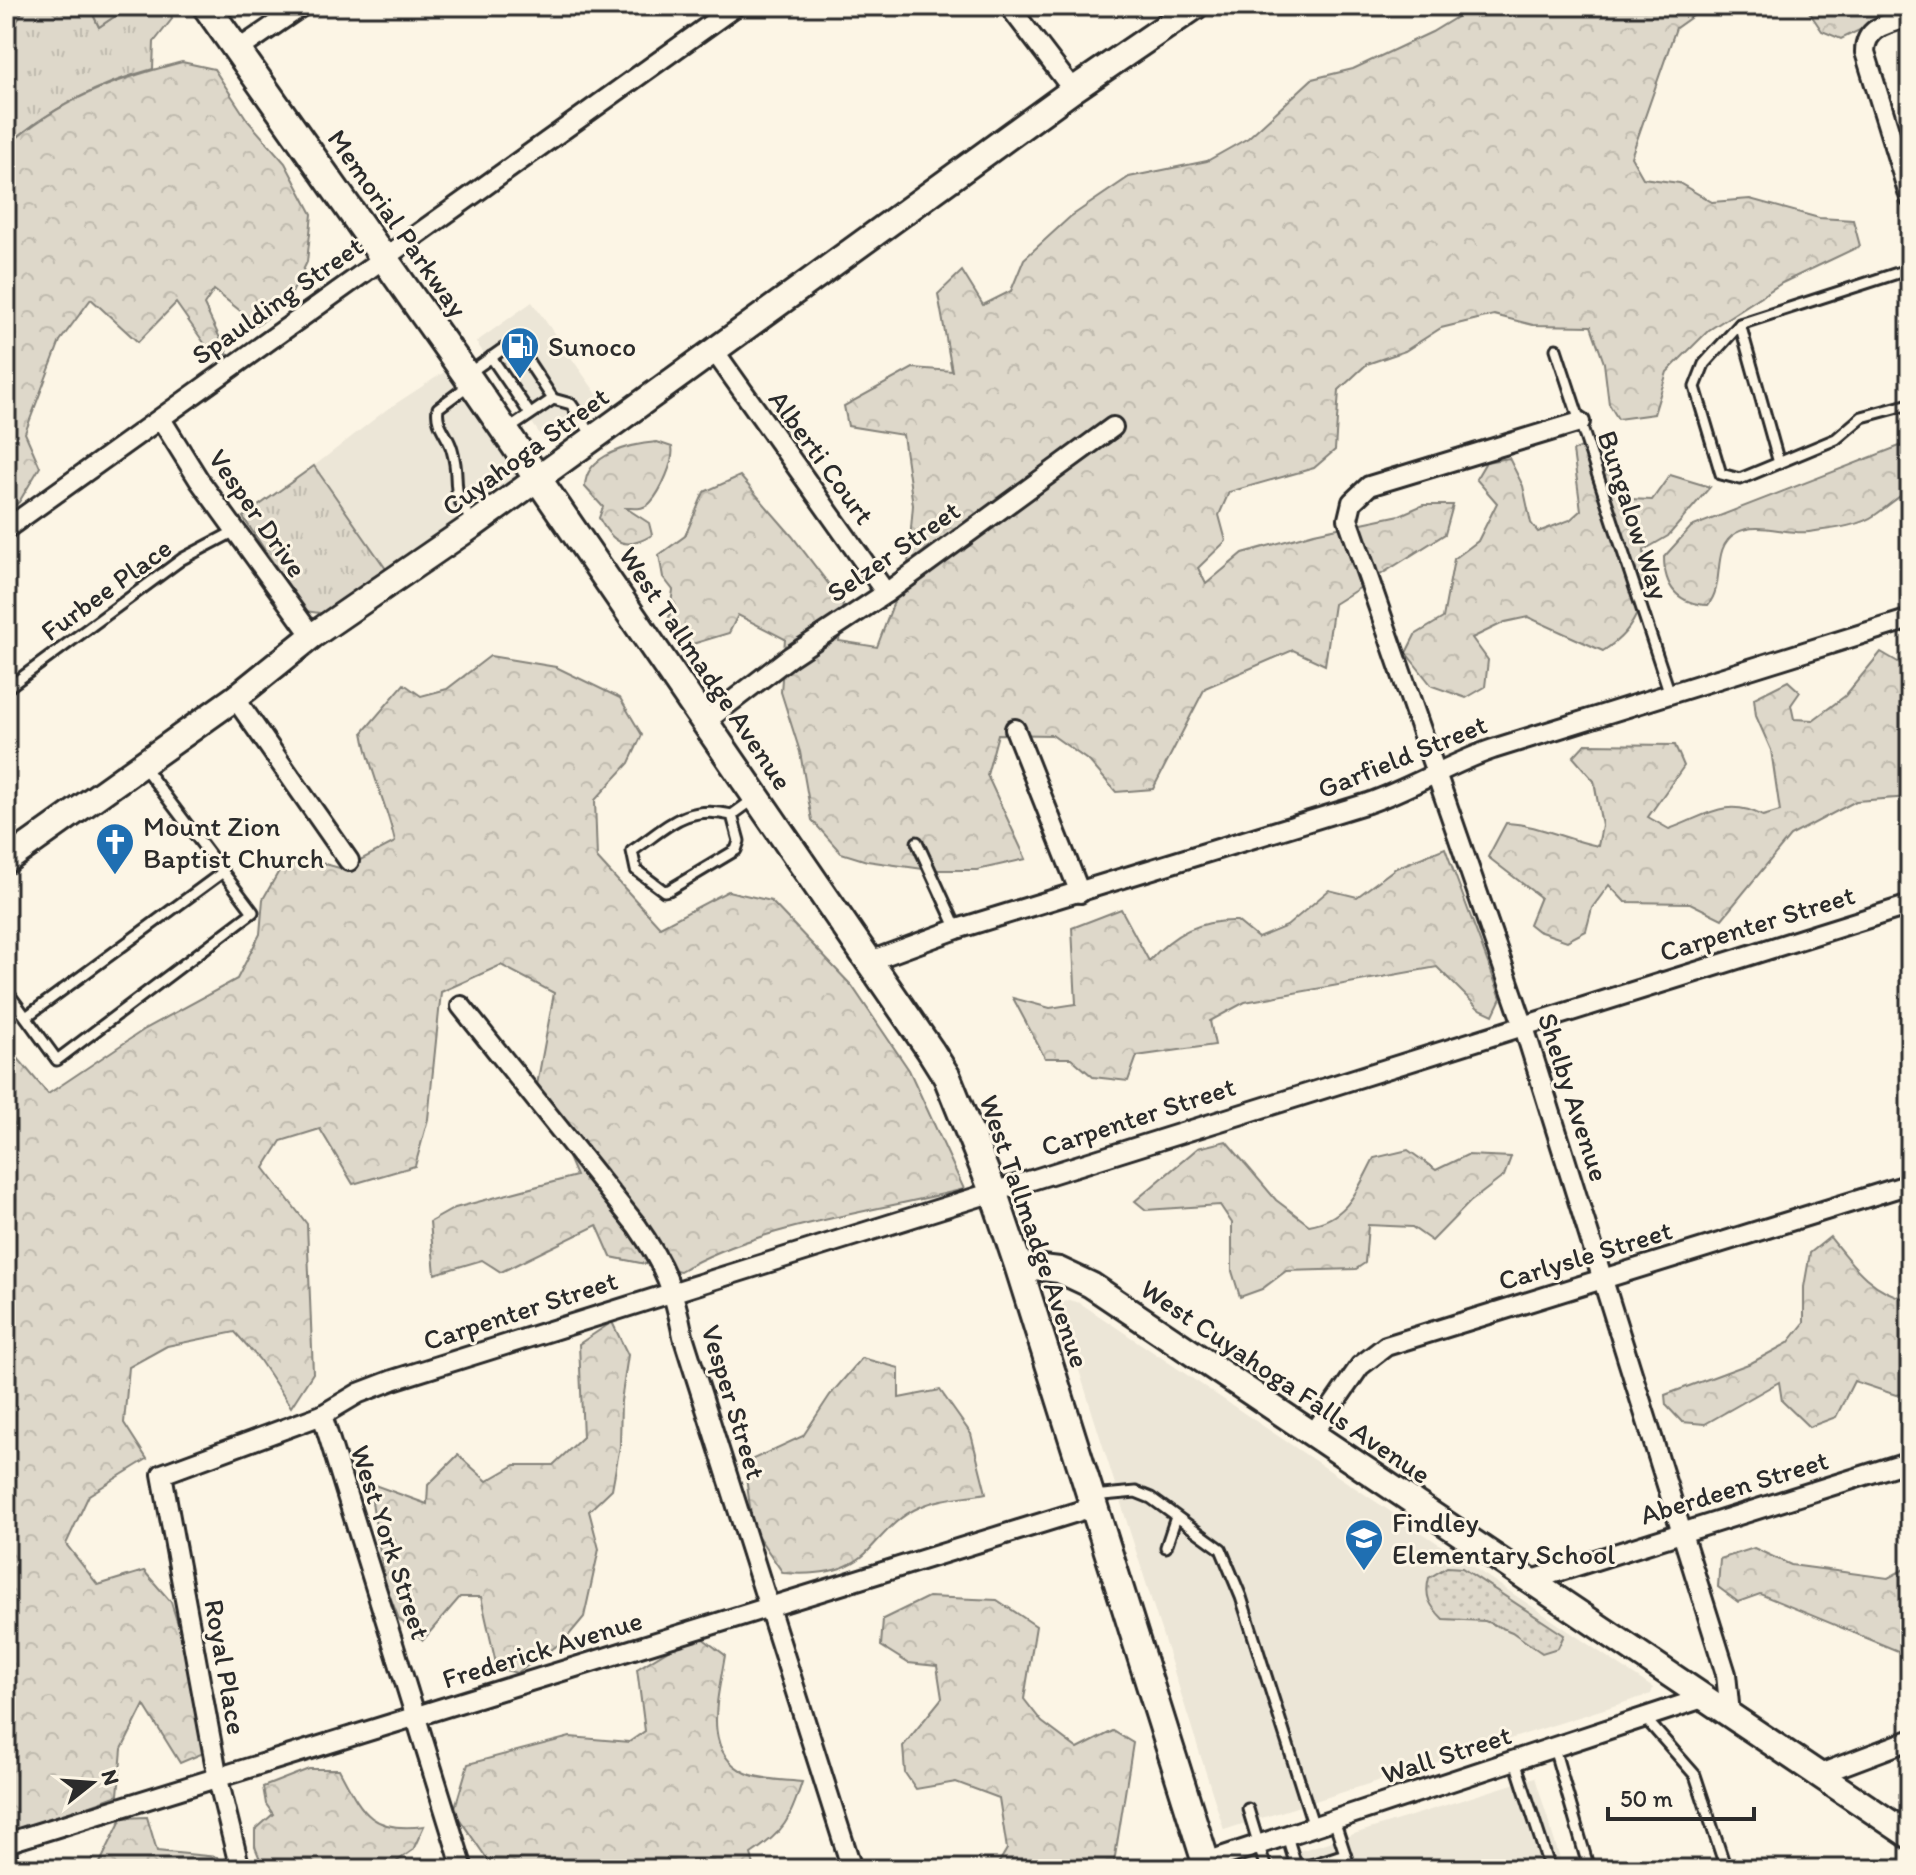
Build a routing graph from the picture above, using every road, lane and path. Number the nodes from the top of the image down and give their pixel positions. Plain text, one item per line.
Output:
1 (206, 6) edge
2 (302, 6) edge
3 (736, 6) edge
4 (1009, 6) edge
5 (1196, 6) edge
6 (1910, 17) edge
7 (238, 50) junction
8 (1073, 90) junction
9 (1910, 198) edge
10 (383, 260) junction
11 (1910, 269) edge
12 (1740, 324) junction
13 (1556, 349) dead end
14 (715, 352) junction
15 (491, 357) junction
16 (469, 379) junction
17 (553, 399) junction
18 (1910, 404) edge
19 (530, 414) junction
20 (161, 419) junction
21 (1580, 422) junction
22 (1113, 427) dead end
23 (505, 431) junction
24 (594, 438) junction
25 (1779, 463) junction
26 (537, 478) junction
27 (475, 524) junction
28 (6, 529) edge
29 (235, 531) junction
30 (886, 593) junction
31 (1910, 619) edge
32 (312, 636) junction
33 (6, 689) edge
34 (1670, 694) junction
35 (235, 698) junction
36 (706, 721) junction
37 (1015, 729) dead end
38 (141, 764) junction
39 (1434, 772) junction
40 (757, 798) junction
41 (732, 815) junction
42 (917, 842) dead end
43 (6, 861) edge
44 (349, 861) dead end
45 (223, 872) junction
46 (1080, 893) junction
47 (1910, 905) edge
48 (957, 929) junction
49 (870, 961) junction
50 (6, 990) edge
51 (461, 1006) dead end
52 (26, 1017) junction
53 (1523, 1024) junction
54 (1910, 1184) edge
55 (993, 1191) junction
56 (1018, 1265) junction
57 (1603, 1280) junction
58 (674, 1290) junction
59 (322, 1415) junction
60 (1313, 1434) junction
61 (1910, 1461) edge
62 (162, 1474) joint
63 (1092, 1502) junction
64 (1176, 1517) junction
65 (1681, 1533) junction
66 (1166, 1547) dead end
67 (1529, 1581) junction
68 (768, 1608) junction
69 (1703, 1698) junction
70 (1730, 1714) junction
71 (419, 1717) junction
72 (1645, 1718) junction
73 (1910, 1740) edge
74 (1554, 1748) junction
75 (1515, 1761) junction
76 (1820, 1774) junction
77 (218, 1779) junction
78 (1248, 1809) dead end
79 (1334, 1820) junction
80 (1314, 1827) junction
81 (1287, 1836) junction
82 (1910, 1836) edge
83 (6, 1843) edge
84 (1259, 1845) junction
85 (6, 1852) edge
86 (1345, 1854) junction
87 (1207, 1866) edge
88 (10, 1869) edge
89 (240, 1869) edge
90 (463, 1869) edge
91 (852, 1869) edge
92 (1266, 1869) edge
93 (1298, 1869) edge
94 (1350, 1869) edge
95 (1550, 1869) edge
96 (1589, 1869) edge
97 (1726, 1869) edge

1 - 7 main road, Memorial Parkway
2 - 7 street
3 - 10 street, Spaulding Street
4 - 8 street
5 - 8 street, Cuyahoga Street
6 - 9 street
7 - 10 main road, Memorial Parkway
8 - 14 street, Cuyahoga Street
10 - 16 main road, Memorial Parkway
10 - 20 street, Spaulding Street
11 - 12 lane
12 - 25 lane
12 - 25 lane
13 - 21 lane, Bungalow Way
14 - 24 street, Cuyahoga Street
14 - 30 street, Alberti Court
15 - 16 lane
15 - 17 lane
15 - 19 lane
16 - 23 main road, Memorial Parkway
16 - 27 lane
17 - 19 lane
17 - 24 lane
18 - 25 lane
19 - 23 lane
20 - 28 street, Spaulding Street
20 - 29 street, Vesper Drive
21 - 34 lane, Bungalow Way
21 - 39 street, Shelby Avenue
22 - 30 street, Selzer Street
23 - 26 main road, Memorial Parkway
24 - 26 street, Cuyahoga Street
26 - 27 street, Cuyahoga Street
26 - 36 main road, West Tallmadge Avenue
27 - 32 street, Cuyahoga Street
29 - 32 street, Vesper Drive
29 - 33 lane, Furbee Place
30 - 36 street, Selzer Street
31 - 34 street, Garfield Street
32 - 35 street, Cuyahoga Street
34 - 39 street, Garfield Street
35 - 38 street, Cuyahoga Street
35 - 44 street
36 - 40 main road, West Tallmadge Avenue
37 - 46 street
38 - 43 street, Cuyahoga Street
38 - 45 lane
39 - 46 street, Garfield Street
39 - 53 street, Shelby Avenue
40 - 41 lane
40 - 49 main road, West Tallmadge Avenue
41 - 41 lane
42 - 48 lane
45 - 52 lane
45 - 52 lane
46 - 48 street, Garfield Street
47 - 53 street, Carpenter Street
48 - 49 street, Garfield Street
49 - 55 main road, West Tallmadge Avenue
50 - 52 lane
51 - 58 street, Vesper Street
53 - 55 street, Carpenter Street
53 - 57 street, Shelby Avenue
54 - 57 street, Carlysle Street
55 - 56 main road, West Tallmadge Avenue
55 - 58 street, Carpenter Street
56 - 60 street, West Cuyahoga Falls Avenue
56 - 63 main road, West Tallmadge Avenue
57 - 60 street, Carlysle Street
57 - 65 street, Shelby Avenue
58 - 59 street, Carpenter Street
58 - 68 street, Vesper Street
59 - 62 street, Carpenter Street
59 - 71 street, West York Street
60 - 67 street, West Cuyahoga Falls Avenue
61 - 65 street, Aberdeen Street
62 - 77 street, Royal Place
63 - 64 lane
63 - 68 street, Frederick Avenue
63 - 87 main road, West Tallmadge Avenue
64 - 66 lane
64 - 80 lane
65 - 67 street, Aberdeen Street
65 - 70 street, Shelby Avenue
67 - 69 street, West Cuyahoga Falls Avenue
68 - 71 street, Frederick Avenue
68 - 91 street, Vesper Street
69 - 70 street, West Cuyahoga Falls Avenue
69 - 72 street, Wall Street
70 - 76 street, West Cuyahoga Falls Avenue
71 - 77 street, Frederick Avenue
71 - 90 street, West York Street
72 - 74 street, Wall Street
72 - 97 lane
73 - 76 street
74 - 75 street, Wall Street
74 - 96 lane
75 - 79 street, Wall Street
75 - 95 lane
76 - 82 street, West Cuyahoga Falls Avenue
77 - 83 street, Frederick Avenue
77 - 89 street, Royal Place
78 - 84 lane
79 - 80 street, Wall Street
79 - 86 lane
80 - 81 street, Wall Street
81 - 84 street, Wall Street
81 - 93 lane
84 - 87 street, Wall Street
84 - 92 lane
85 - 88 street
86 - 93 lane
86 - 94 lane

